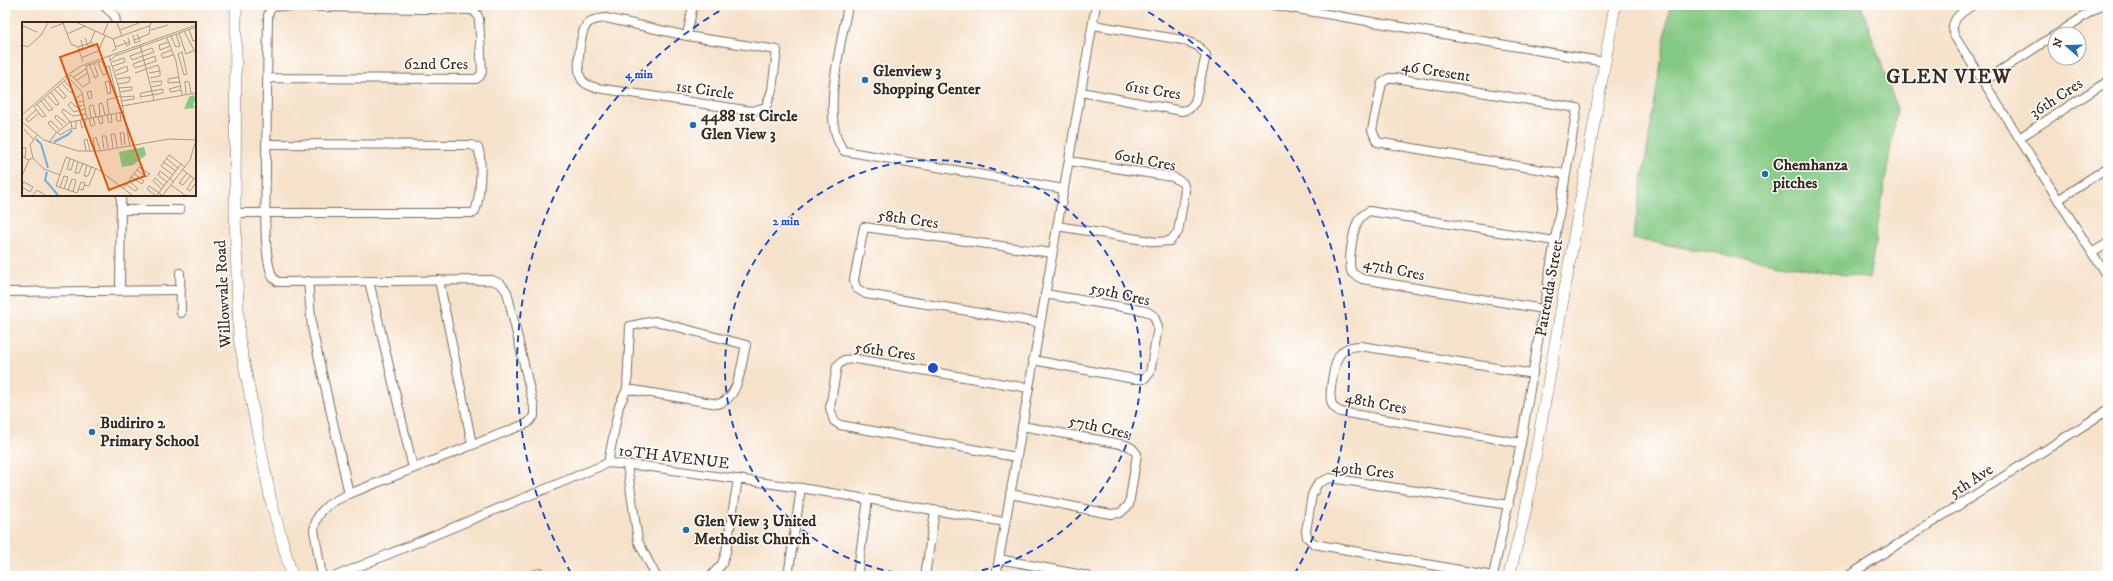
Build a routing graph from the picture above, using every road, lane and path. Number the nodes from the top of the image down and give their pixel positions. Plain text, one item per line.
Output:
1 (103, 5) edge
2 (236, 5) edge
3 (693, 5) edge
4 (848, 5) edge
5 (1096, 5) edge
6 (1274, 5) edge
7 (1615, 5) edge
8 (1973, 5) edge
9 (2100, 5) edge
10 (378, 6) edge
11 (116, 22) edge
12 (1093, 25) junction
13 (2069, 26) edge
14 (687, 36) junction
15 (2047, 41) edge
16 (1605, 62) junction
17 (267, 78) junction
18 (2108, 81) edge
19 (1983, 82) junction
20 (1081, 92) junction
21 (2019, 138) junction
22 (266, 144) junction
23 (1069, 161) junction
24 (2108, 168) edge
25 (1566, 174) junction
26 (1064, 189) junction
27 (121, 196) edge
28 (2058, 200) junction
29 (122, 210) junction
30 (180, 210) dead end
31 (235, 213) junction
32 (265, 213) junction
33 (1057, 226) junction
34 (1555, 241) junction
35 (2108, 243) edge
36 (1052, 253) junction
37 (2092, 253) junction
38 (180, 273) dead end
39 (2108, 278) edge
40 (438, 280) junction
41 (308, 281) junction
42 (369, 281) junction
43 (120, 289) junction
44 (181, 290) junction
45 (5, 292) edge
46 (1045, 294) junction
47 (1543, 309) junction
48 (181, 313) dead end
49 (1040, 323) junction
50 (1034, 360) junction
51 (1533, 374) junction
52 (1029, 388) junction
53 (627, 389) junction
54 (2108, 410) edge
55 (1022, 426) junction
56 (1521, 443) junction
57 (472, 444) junction
58 (1016, 456) junction
59 (608, 462) junction
60 (627, 465) junction
61 (413, 468) junction
62 (738, 479) junction
63 (800, 488) junction
64 (349, 494) junction
65 (1010, 494) junction
66 (868, 499) junction
67 (1509, 505) junction
68 (935, 511) junction
69 (1005, 522) junction
70 (999, 559) junction
71 (292, 576) edge
72 (322, 576) edge
73 (336, 576) edge
74 (527, 576) edge
75 (548, 576) edge
76 (656, 576) edge
77 (711, 576) edge
78 (788, 576) edge
79 (857, 576) edge
80 (925, 576) edge
81 (996, 576) edge
82 (1088, 576) edge
83 (1493, 576) edge
84 (1509, 576) edge
85 (1848, 576) edge

1 - 11 street
2 - 31 street, Willowvale Road
3 - 14 street
4 - 26 street
5 - 12 street
6 - 16 street
7 - 16 street, Patrenda Street
8 - 19 street
9 - 13 street
10 - 17 street, 62nd Cres
10 - 17 street, 62nd Cres
12 - 20 street
12 - 20 street, 61st Cres
14 - 14 street, 1st Circle
15 - 19 street
16 - 84 street, Patrenda Street
17 - 22 street
18 - 21 street, 36th Cres
19 - 21 street
20 - 23 street
21 - 28 street
22 - 32 street
22 - 32 street
23 - 26 street
23 - 33 street, 60th Cres
24 - 28 street
25 - 25 street, 46 Cresent
25 - 34 street
26 - 33 street
27 - 29 street
28 - 37 street
29 - 30 street
29 - 43 street
31 - 32 street
31 - 71 street, Willowvale Road
32 - 41 street
33 - 36 street
34 - 47 street
34 - 47 street, 47th Cres
35 - 37 street
36 - 46 street
36 - 49 street, 58th Cres
37 - 39 street
38 - 44 street
40 - 42 street
40 - 57 street
40 - 57 street
41 - 42 street
41 - 64 street
42 - 61 street
43 - 44 street
43 - 45 street
44 - 48 street
46 - 49 street
46 - 50 street, 59th Cres
47 - 51 street
49 - 50 street
50 - 52 street
51 - 56 street
51 - 56 street, 48th Cres
52 - 55 street
52 - 58 street, 56th Cres
53 - 53 street
53 - 59 street
54 - 85 street, 5th Ave
55 - 58 street
55 - 65 street, 57th Cres
56 - 67 street
57 - 61 street
58 - 65 street
59 - 60 street, 10TH AVENUE
59 - 73 street, 10TH AVENUE
60 - 62 street, 10TH AVENUE
60 - 76 street
61 - 64 street
62 - 63 street, 10TH AVENUE
62 - 77 street
63 - 66 street, 10TH AVENUE
63 - 78 street
64 - 72 street
65 - 69 street
66 - 68 street, 10TH AVENUE
66 - 79 street
67 - 83 street
67 - 83 street, 49th Cres
68 - 69 street, 10TH AVENUE
68 - 80 street
69 - 70 street
70 - 81 street
70 - 82 street
74 - 75 street

